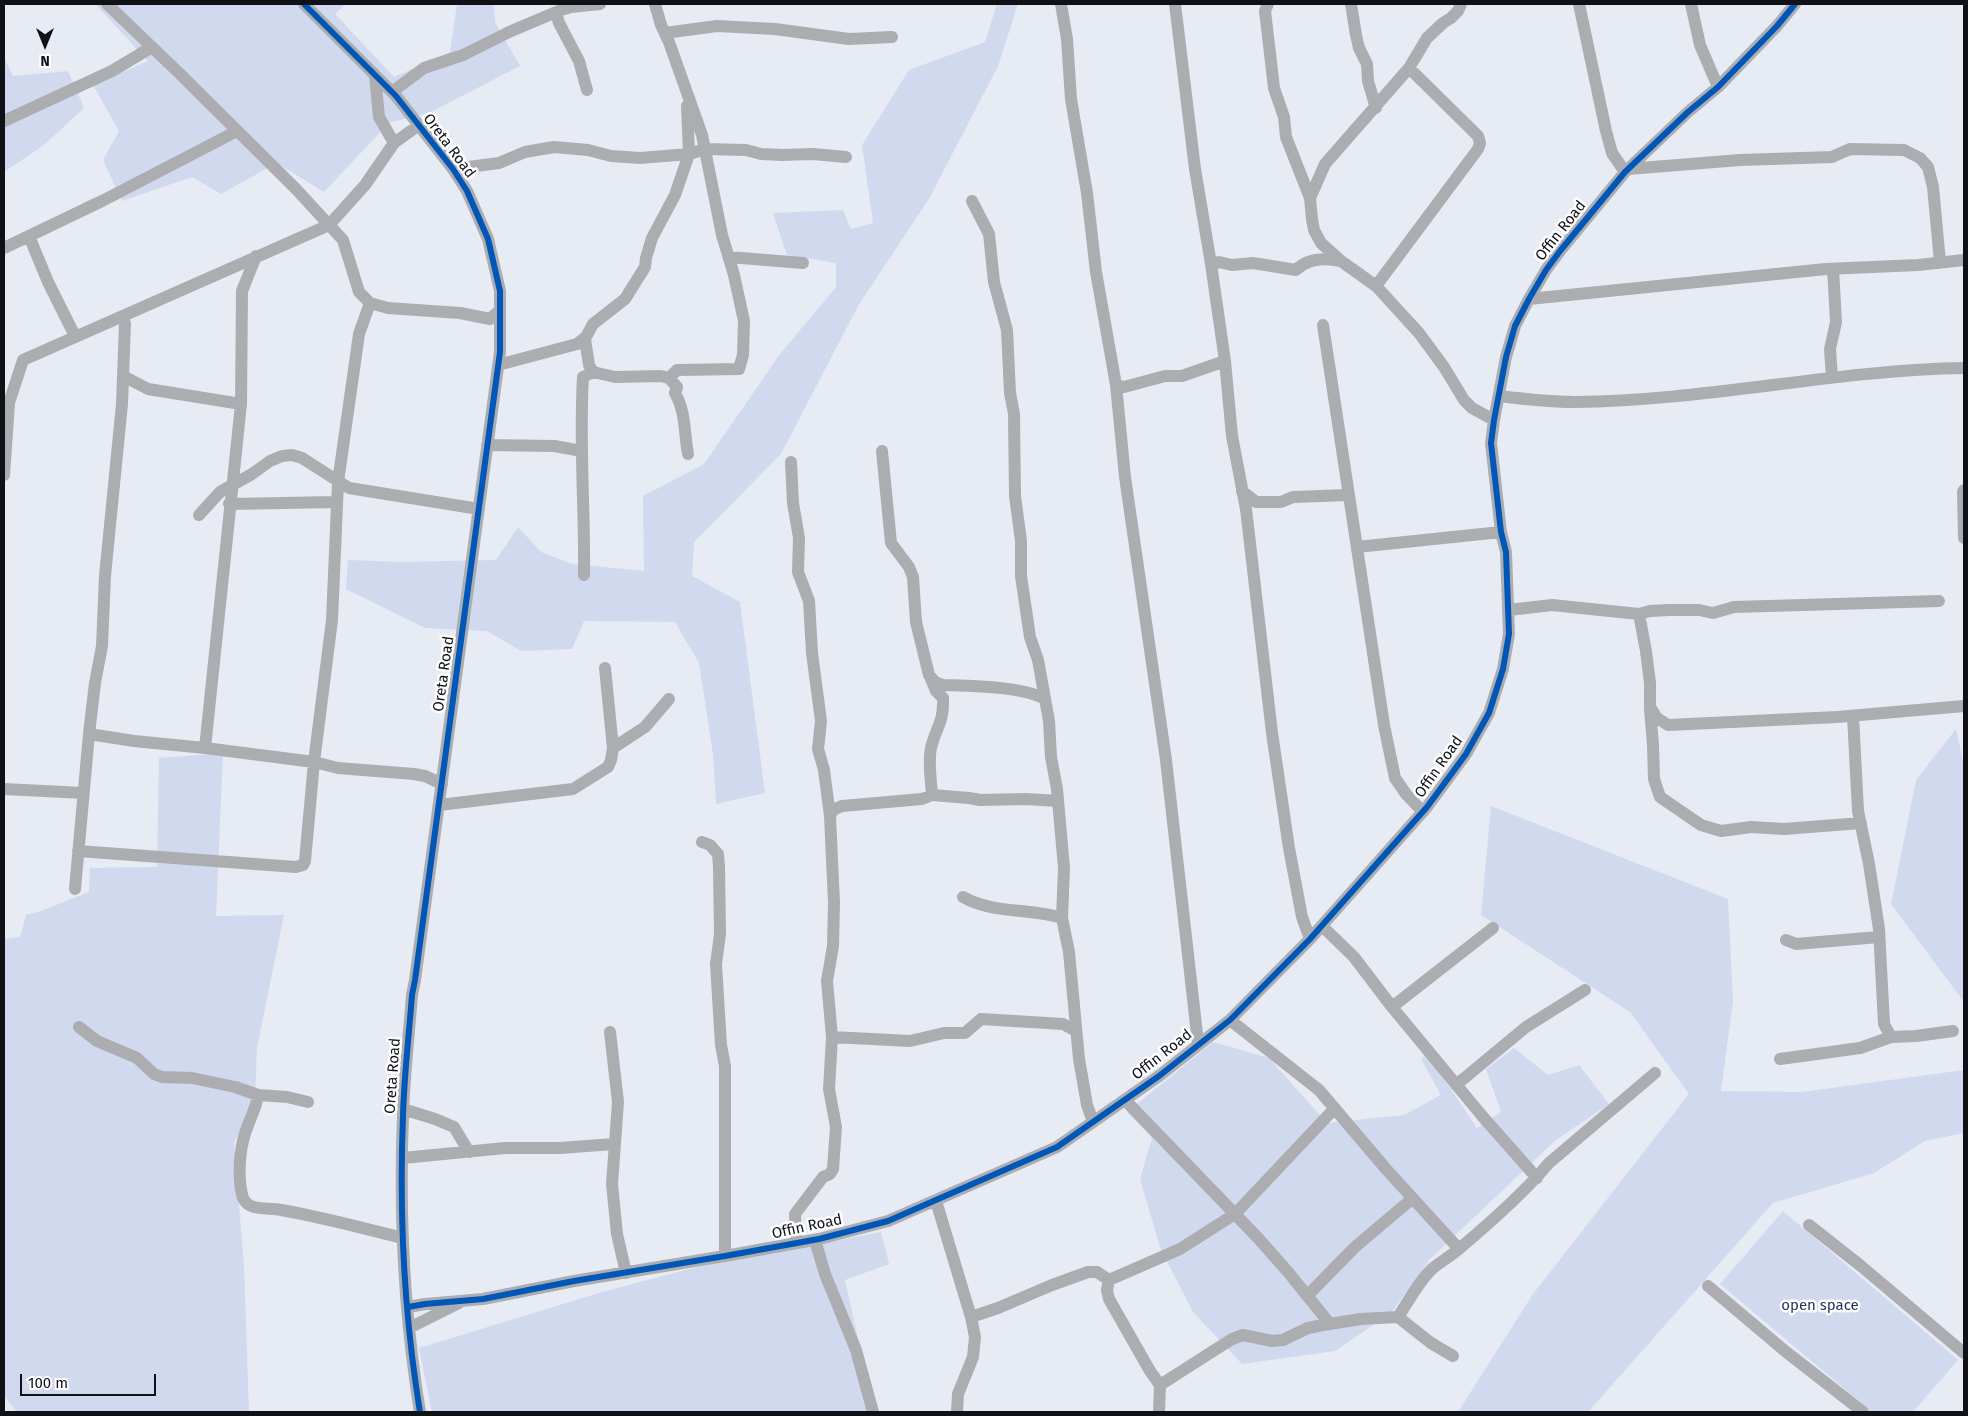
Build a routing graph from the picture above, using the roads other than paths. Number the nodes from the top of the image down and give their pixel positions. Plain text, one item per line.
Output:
1 (107, 4) edge
2 (304, 4) edge
3 (600, 4) edge
4 (655, 4) edge
5 (1061, 4) edge
6 (1175, 4) edge
7 (1268, 4) edge
8 (1352, 4) edge
9 (1461, 4) edge
10 (1579, 4) edge
11 (1691, 4) edge
12 (1795, 4) edge
13 (556, 13) junction
14 (665, 33) junction
15 (892, 37) dead end
16 (152, 47) junction
17 (1409, 68) junction
18 (375, 75) junction
19 (1718, 87) junction
20 (587, 90) dead end
21 (392, 92) junction
22 (687, 95) junction
23 (1376, 108) junction
24 (4, 121) edge
25 (419, 125) junction
26 (237, 131) junction
27 (394, 143) junction
28 (705, 149) junction
29 (689, 154) junction
30 (846, 157) dead end
31 (453, 170) junction
32 (1626, 171) junction
33 (1310, 198) junction
34 (972, 201) dead end
35 (329, 225) junction
36 (29, 236) junction
37 (4, 248) edge
38 (256, 256) junction
39 (729, 258) junction
40 (1964, 260) edge
41 (1342, 261) junction
42 (1940, 262) junction
43 (803, 263) dead end
44 (1211, 264) junction
45 (1833, 269) junction
46 (1376, 286) junction
47 (1529, 300) junction
48 (370, 303) junction
49 (500, 310) junction
50 (125, 323) dead end
51 (1323, 325) dead end
52 (75, 336) junction
53 (584, 339) junction
54 (1225, 361) junction
55 (498, 364) junction
56 (1964, 368) edge
57 (593, 372) junction
58 (123, 376) junction
59 (1832, 377) junction
60 (669, 378) junction
61 (1116, 385) junction
62 (1499, 396) junction
63 (241, 404) junction
64 (1494, 420) junction
65 (487, 446) junction
66 (582, 451) junction
67 (882, 451) dead end
68 (688, 454) dead end
69 (791, 462) dead end
70 (4, 475) edge
71 (338, 482) junction
72 (231, 486) junction
73 (1964, 490) edge
74 (1242, 491) junction
75 (1348, 495) junction
76 (337, 502) junction
77 (229, 504) junction
78 (478, 509) junction
79 (199, 515) dead end
80 (1501, 532) junction
81 (1964, 538) edge
82 (1356, 547) junction
83 (584, 575) dead end
84 (1939, 601) dead end
85 (1509, 610) junction
86 (1639, 614) junction
87 (605, 668) dead end
88 (930, 676) junction
89 (669, 699) dead end
90 (1045, 699) junction
91 (1964, 706) edge
92 (1650, 707) junction
93 (1853, 716) junction
94 (89, 734) junction
95 (205, 748) junction
96 (613, 748) junction
97 (314, 762) junction
98 (442, 784) junction
99 (4, 789) edge
100 (83, 793) junction
101 (932, 795) junction
102 (1058, 802) junction
103 (439, 805) junction
104 (1423, 812) junction
105 (830, 816) junction
106 (1860, 823) junction
107 (702, 842) dead end
108 (78, 850) junction
109 (75, 889) dead end
110 (963, 897) dead end
111 (1062, 918) junction
112 (1322, 926) junction
113 (1493, 928) dead end
114 (1879, 937) junction
115 (1310, 939) junction
116 (1786, 940) dead end
117 (1585, 990) dead end
118 (1392, 1006) junction
119 (1230, 1020) junction
120 (79, 1027) dead end
121 (1076, 1031) junction
122 (1953, 1031) dead end
123 (610, 1032) dead end
124 (832, 1037) junction
125 (1891, 1037) junction
126 (1198, 1043) junction
127 (1780, 1059) dead end
128 (1654, 1073) dead end
129 (1456, 1085) junction
130 (258, 1094) junction
131 (1125, 1100) junction
132 (308, 1102) dead end
133 (1335, 1108) junction
134 (403, 1109) junction
135 (1093, 1122) junction
136 (614, 1144) junction
137 (469, 1152) junction
138 (403, 1158) junction
139 (1537, 1178) junction
140 (1413, 1198) junction
141 (936, 1201) junction
142 (1235, 1214) junction
143 (1809, 1225) dead end
144 (403, 1238) junction
145 (815, 1240) junction
146 (796, 1243) junction
147 (1459, 1249) junction
148 (725, 1256) junction
149 (626, 1273) junction
150 (1110, 1280) junction
151 (1708, 1286) dead end
152 (1307, 1296) junction
153 (461, 1302) junction
154 (408, 1307) junction
155 (971, 1317) junction
156 (1398, 1317) junction
157 (1330, 1324) junction
158 (409, 1328) junction
159 (1964, 1353) edge
160 (1453, 1356) dead end
161 (1160, 1385) junction
162 (420, 1412) edge
163 (873, 1412) edge
164 (957, 1412) edge
165 (1159, 1412) edge
166 (1863, 1412) edge

1 - 16 street
2 - 18 street, Oreta Road
3 - 13 street
4 - 14 street
5 - 61 street
6 - 44 street
7 - 33 street
8 - 23 street
9 - 17 street
10 - 32 street
11 - 19 street
12 - 19 street, Offin Road
13 - 20 street
13 - 21 street
14 - 15 street
14 - 22 street
16 - 24 street
16 - 26 street
17 - 23 street
17 - 46 street
18 - 21 street, Oreta Road
18 - 27 street
19 - 32 street, Offin Road
21 - 25 street, Oreta Road
22 - 28 street
22 - 29 street
23 - 33 street
25 - 27 street
25 - 31 street, Oreta Road
26 - 35 street
26 - 36 street
27 - 35 street
28 - 29 street
28 - 30 street
28 - 39 street
29 - 31 street
29 - 53 street
31 - 49 street, Oreta Road
32 - 42 street
32 - 47 street, Offin Road
33 - 41 street
34 - 90 street
35 - 38 street
35 - 48 street
36 - 37 street
36 - 52 street
38 - 52 street
38 - 63 street
39 - 43 street
39 - 60 street
40 - 42 street
41 - 44 street
41 - 46 street
42 - 45 street
44 - 54 street
45 - 47 street
45 - 59 street
46 - 64 street
47 - 62 street, Offin Road
48 - 49 street
48 - 71 street
49 - 55 street, Oreta Road
50 - 58 street
51 - 75 street
52 - 70 street
53 - 55 street
53 - 57 street
54 - 61 street
54 - 74 street
55 - 65 street, Oreta Road
56 - 59 street
57 - 60 street
57 - 66 street
58 - 63 street
58 - 94 street
59 - 62 street
60 - 68 street
61 - 126 street
62 - 64 street, Offin Road
63 - 72 street
64 - 80 street, Offin Road
65 - 66 street
65 - 78 street, Oreta Road
66 - 83 street
67 - 88 street
69 - 105 street
71 - 72 street
71 - 76 street
71 - 78 street
72 - 77 street
72 - 79 street
73 - 81 street
74 - 75 street
74 - 115 street
75 - 82 street
76 - 77 street
76 - 97 street
77 - 95 street
78 - 98 street, Oreta Road
80 - 82 street
80 - 85 street, Offin Road
82 - 104 street
84 - 86 street
85 - 86 street
85 - 104 street, Offin Road
86 - 92 street
87 - 96 street
88 - 90 street
88 - 101 street
89 - 96 street
90 - 102 street
91 - 93 street
92 - 93 street
92 - 106 street
93 - 106 street
94 - 95 street
94 - 100 street
95 - 97 street
96 - 103 street
97 - 98 street
97 - 108 street
98 - 103 street, Oreta Road
99 - 100 street
100 - 108 street
101 - 102 street
101 - 105 street
102 - 111 street
103 - 134 street, Oreta Road
104 - 112 street, Offin Road
105 - 124 street
106 - 114 street
107 - 148 street
108 - 109 street
110 - 111 street
111 - 121 street
112 - 115 street, Offin Road
112 - 118 street
113 - 118 street
114 - 116 street
114 - 125 street
115 - 119 street, Offin Road
117 - 129 street
118 - 129 street
119 - 126 street, Offin Road
119 - 133 street
120 - 130 street
121 - 124 street
121 - 135 street
122 - 125 street
123 - 136 street
124 - 146 street
125 - 127 street
126 - 131 street, Offin Road
128 - 139 street
129 - 139 street
130 - 132 street
130 - 144 street
131 - 135 street, Offin Road
131 - 142 street
133 - 140 street
133 - 142 street
134 - 137 street
134 - 138 street, Oreta Road
135 - 141 street, Offin Road
136 - 137 street
136 - 149 street
137 - 138 street
138 - 144 street, Oreta Road
139 - 147 street
140 - 147 street
140 - 152 street
141 - 145 street, Offin Road
141 - 155 street
142 - 150 street
142 - 152 street
143 - 159 street
144 - 154 street, Oreta Road
145 - 146 street, Offin Road
145 - 163 street
146 - 148 street, Offin Road
147 - 156 street
148 - 149 street, Offin Road
149 - 153 street, Offin Road
150 - 155 street
150 - 161 street
151 - 166 street
152 - 157 street
153 - 154 street
153 - 158 street
154 - 158 street, Oreta Road
155 - 164 street
156 - 157 street
156 - 160 street
157 - 161 street
158 - 162 street, Oreta Road
161 - 165 street

